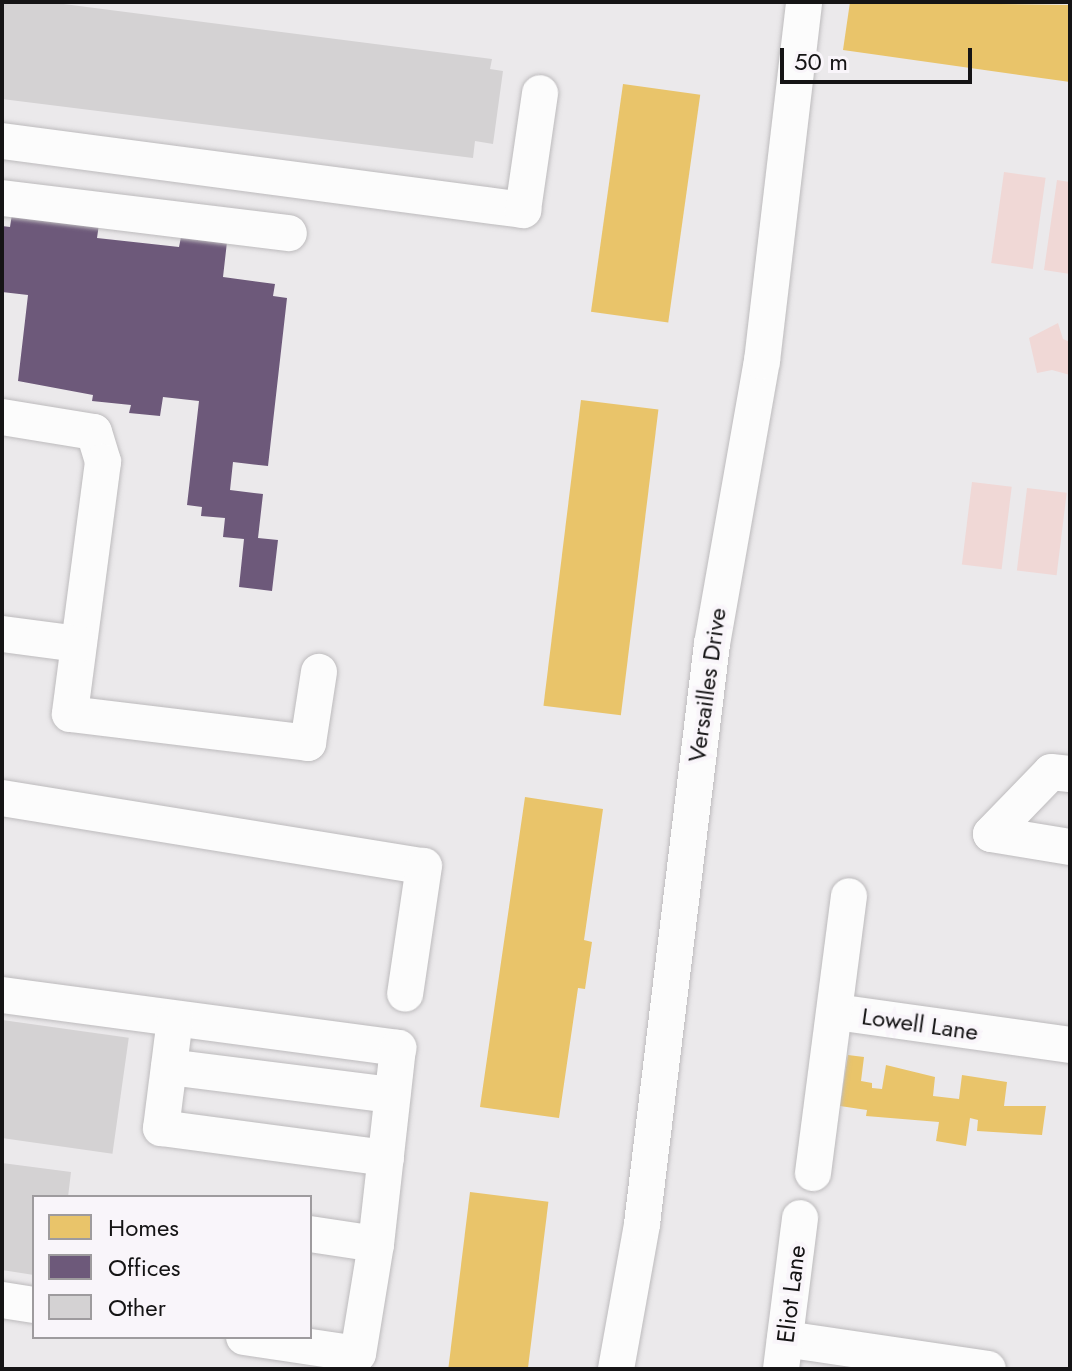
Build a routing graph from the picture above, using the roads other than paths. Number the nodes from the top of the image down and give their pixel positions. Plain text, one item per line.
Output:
1 (804, 2) edge
2 (540, 93) dead end
3 (2, 141) edge
4 (2, 198) edge
5 (289, 233) dead end
6 (2, 417) edge
7 (2, 634) edge
8 (78, 644) junction
9 (319, 672) dead end
10 (1070, 774) edge
11 (2, 798) edge
12 (1070, 847) edge
13 (849, 896) dead end
14 (405, 994) dead end
15 (2, 995) edge
16 (836, 1012) junction
17 (175, 1019) junction
18 (1070, 1045) edge
19 (169, 1067) junction
20 (392, 1095) junction
21 (386, 1158) junction
22 (813, 1173) dead end
23 (800, 1218) dead end
24 (312, 1234) edge
25 (376, 1244) junction
26 (2, 1300) edge
27 (32, 1305) edge
28 (257, 1339) edge
29 (783, 1354) edge
30 (616, 1369) edge
31 (988, 1369) edge

1 - 30 street, Versailles Drive
2 - 3 street
4 - 5 street
6 - 8 street
7 - 8 street
8 - 9 street
10 - 12 street
11 - 14 street
13 - 16 street
15 - 17 street
16 - 18 street, Lowell Lane
16 - 22 street, Lowell Lane
17 - 19 street
17 - 20 street
19 - 20 street
19 - 21 street
20 - 21 street
21 - 25 street
23 - 29 street, Eliot Lane
24 - 25 street
25 - 28 street
26 - 27 street
29 - 31 street

